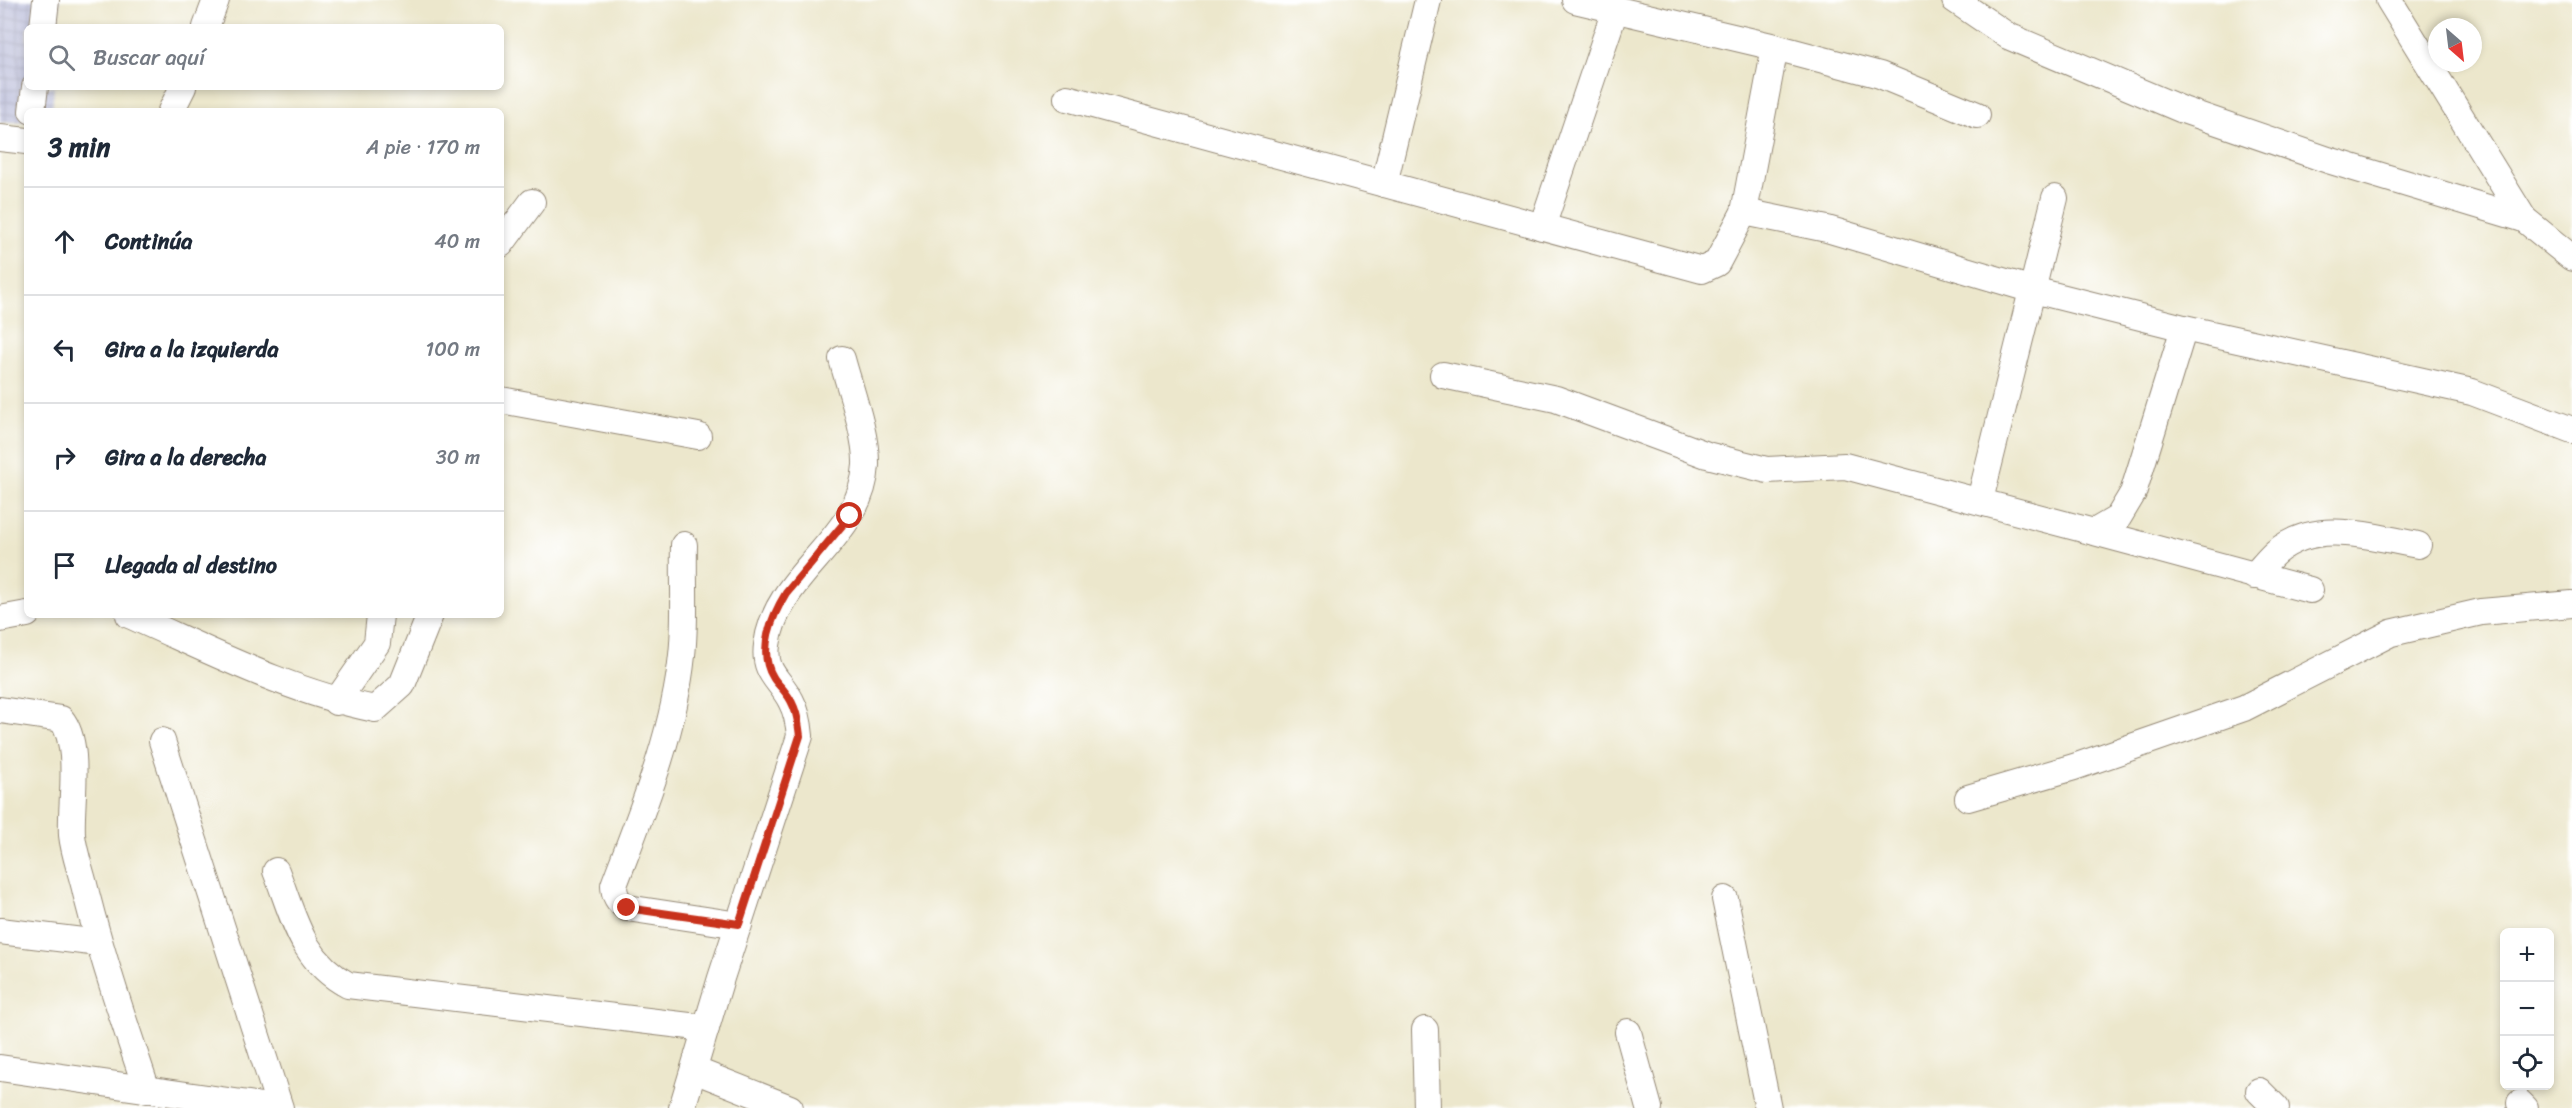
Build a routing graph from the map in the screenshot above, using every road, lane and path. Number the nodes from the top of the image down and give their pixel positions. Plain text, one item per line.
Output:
1 (46, 0) edge
2 (216, 0) edge
3 (1428, 0) edge
4 (1575, 0) edge
5 (1955, 0) edge
6 (2389, 0) edge
7 (1615, 10) junction
8 (43, 24) edge
9 (207, 24) edge
10 (1775, 47) junction
11 (35, 90) edge
12 (182, 90) edge
13 (1067, 98) dead end
14 (32, 108) edge
15 (172, 108) edge
16 (1977, 115) dead end
17 (0, 138) edge
18 (24, 141) edge
19 (1384, 184) junction
20 (2055, 198) dead end
21 (532, 202) dead end
22 (1744, 212) junction
23 (2524, 219) junction
24 (1542, 227) junction
25 (504, 240) edge
26 (2572, 258) edge
27 (2033, 290) junction
28 (2184, 328) junction
29 (842, 359) dead end
30 (1443, 375) dead end
31 (504, 401) edge
32 (2572, 430) edge
33 (698, 436) dead end
34 (1980, 500) junction
35 (2094, 532) junction
36 (684, 545) dead end
37 (2418, 545) dead end
38 (2254, 576) junction
39 (2310, 590) dead end
40 (2572, 604) edge
41 (24, 615) edge
42 (136, 618) edge
43 (380, 618) edge
44 (429, 618) edge
45 (0, 619) edge
46 (336, 702) junction
47 (0, 710) edge
48 (162, 741) dead end
49 (1968, 798) dead end
50 (276, 871) dead end
51 (1725, 899) dead end
52 (739, 924) junction
53 (0, 931) edge
54 (99, 943) junction
55 (706, 1028) junction
56 (1425, 1030) dead end
57 (1628, 1032) dead end
58 (0, 1068) edge
59 (694, 1070) junction
60 (147, 1090) junction
61 (198, 1103) edge
62 (278, 1108) edge
63 (682, 1108) edge
64 (790, 1108) edge
65 (1427, 1108) edge
66 (1649, 1108) edge
67 (1768, 1108) edge

1 - 8 street
2 - 9 street
3 - 19 street
4 - 7 street
5 - 23 street
6 - 23 street
7 - 10 street
7 - 24 street
10 - 16 street
10 - 22 street
11 - 14 street
12 - 15 street
13 - 19 street
17 - 18 street
19 - 24 street
20 - 27 street
21 - 25 street
22 - 24 street
22 - 27 street
23 - 26 street
27 - 28 street
27 - 34 street
28 - 32 street
28 - 35 street
29 - 52 street
30 - 34 street
31 - 33 street
34 - 35 street
35 - 38 street
36 - 52 street
37 - 38 street
38 - 39 street
40 - 49 street
41 - 45 street
42 - 46 street
43 - 46 street
44 - 46 street
47 - 54 street
48 - 62 street
50 - 55 street
51 - 67 street
52 - 55 street
53 - 54 street
54 - 60 street
55 - 59 street
56 - 65 street
57 - 66 street
58 - 60 street
59 - 63 street
59 - 64 street
60 - 61 street
61 - 62 street

